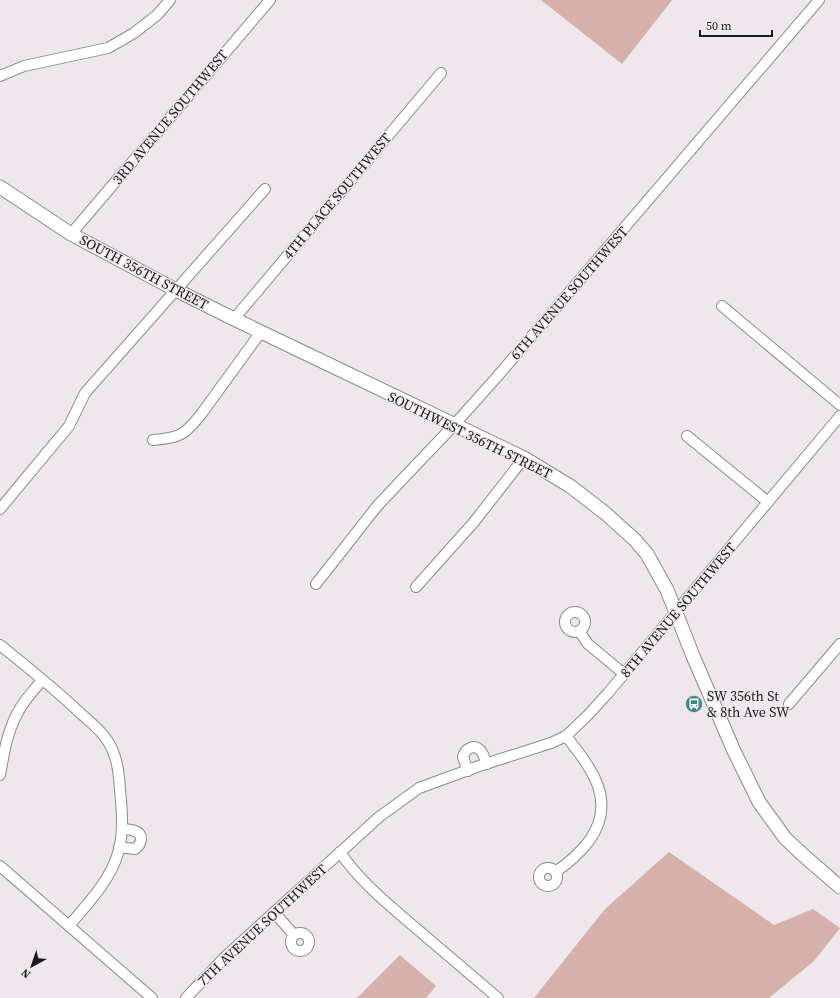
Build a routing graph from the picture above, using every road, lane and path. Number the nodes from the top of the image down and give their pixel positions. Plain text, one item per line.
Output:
1 (170, 0) edge
2 (270, 0) edge
3 (820, 0) edge
4 (441, 73) dead end
5 (0, 76) edge
6 (0, 187) edge
7 (265, 189) dead end
8 (71, 234) junction
9 (176, 290) junction
10 (722, 306) dead end
11 (234, 319) junction
12 (261, 332) junction
13 (293, 348) joint
14 (840, 405) edge
15 (840, 416) edge
16 (454, 425) junction
17 (688, 436) dead end
18 (153, 440) dead end
19 (524, 458) junction
20 (768, 502) junction
21 (0, 509) edge
22 (316, 584) dead end
23 (416, 587) dead end
24 (677, 611) junction
25 (580, 631) dead end
26 (840, 644) edge
27 (0, 645) edge
28 (623, 673) junction
29 (42, 680) junction
30 (789, 704) dead end
31 (566, 736) junction
32 (487, 764) junction
33 (468, 770) junction
34 (0, 775) edge
35 (122, 829) junction
36 (119, 848) junction
37 (340, 852) junction
38 (0, 866) edge
39 (555, 872) dead end
40 (840, 887) edge
41 (274, 912) junction
42 (69, 926) junction
43 (294, 935) dead end
44 (152, 998) edge
45 (186, 998) edge
46 (498, 998) edge

1 - 5 street
2 - 8 street, 3RD AVENUE SOUTHWEST
3 - 16 street, 6TH AVENUE SOUTHWEST
4 - 11 street, 4TH PLACE SOUTHWEST
6 - 8 main road, SOUTH 356TH STREET
7 - 9 street
8 - 9 main road, SOUTH 356TH STREET
9 - 11 main road, SOUTH 356TH STREET
9 - 21 street
10 - 14 street
11 - 12 main road, SOUTH 356TH STREET
12 - 13 main road, SOUTH 356TH STREET
12 - 18 street
13 - 16 main road, SOUTHWEST 356TH STREET
15 - 20 street, 8TH AVENUE SOUTHWEST
16 - 19 main road, SOUTHWEST 356TH STREET
16 - 22 street, 6TH AVENUE SOUTHWEST
17 - 20 street
19 - 23 street
19 - 24 main road, SOUTHWEST 356TH STREET
20 - 24 street, 8TH AVENUE SOUTHWEST
24 - 28 street, 8TH AVENUE SOUTHWEST
24 - 40 main road, SOUTHWEST 356TH STREET
25 - 28 street
26 - 30 street
27 - 29 street
28 - 31 street, 8TH AVENUE SOUTHWEST
29 - 34 street
29 - 35 street
31 - 32 street, 8TH AVENUE SOUTHWEST
31 - 39 street
32 - 33 street, 8TH AVENUE SOUTHWEST
32 - 33 street
33 - 37 street, 8TH AVENUE SOUTHWEST
35 - 36 street
35 - 36 street
36 - 42 street
37 - 41 street, 7TH AVENUE SOUTHWEST
37 - 46 street
38 - 42 street
41 - 43 street
41 - 45 street, 7TH AVENUE SOUTHWEST
42 - 44 street

